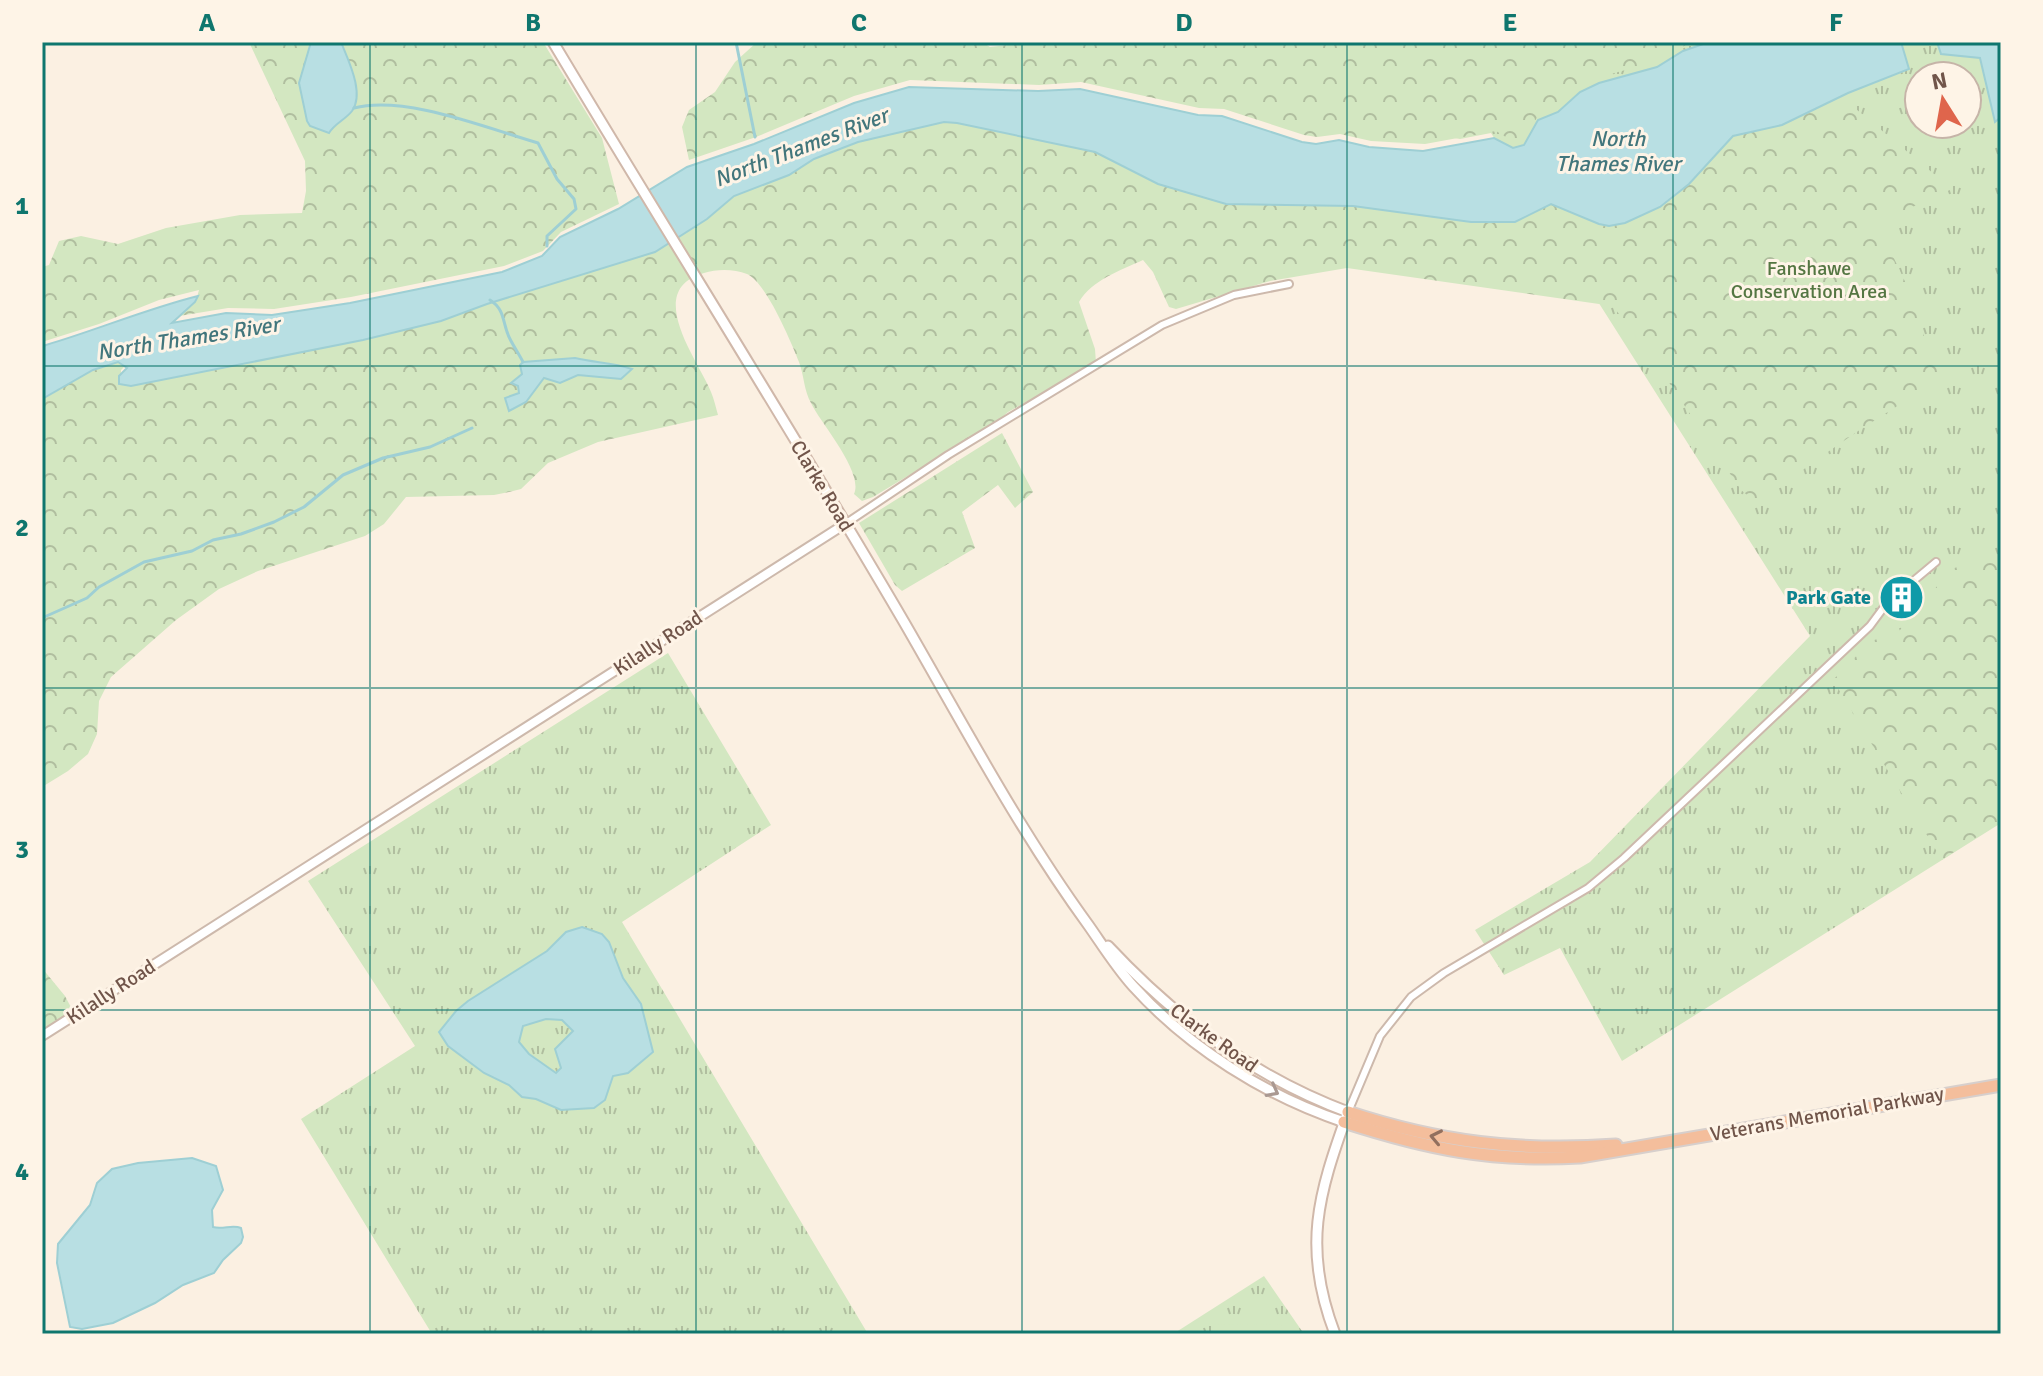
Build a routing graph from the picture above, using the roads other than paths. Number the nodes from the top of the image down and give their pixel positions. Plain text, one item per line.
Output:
1 (553, 42) edge
2 (1289, 284) dead end
3 (845, 524) junction
4 (1936, 562) dead end
5 (42, 1036) edge
6 (2001, 1085) edge
7 (1346, 1117) junction
8 (1335, 1334) edge

1 - 3 main road, Clarke Road
2 - 3 street, Kilally Road
3 - 5 street, Kilally Road
3 - 7 main road, Clarke Road
4 - 7 street
6 - 7 highway, Veterans Memorial Parkway
7 - 8 main road

